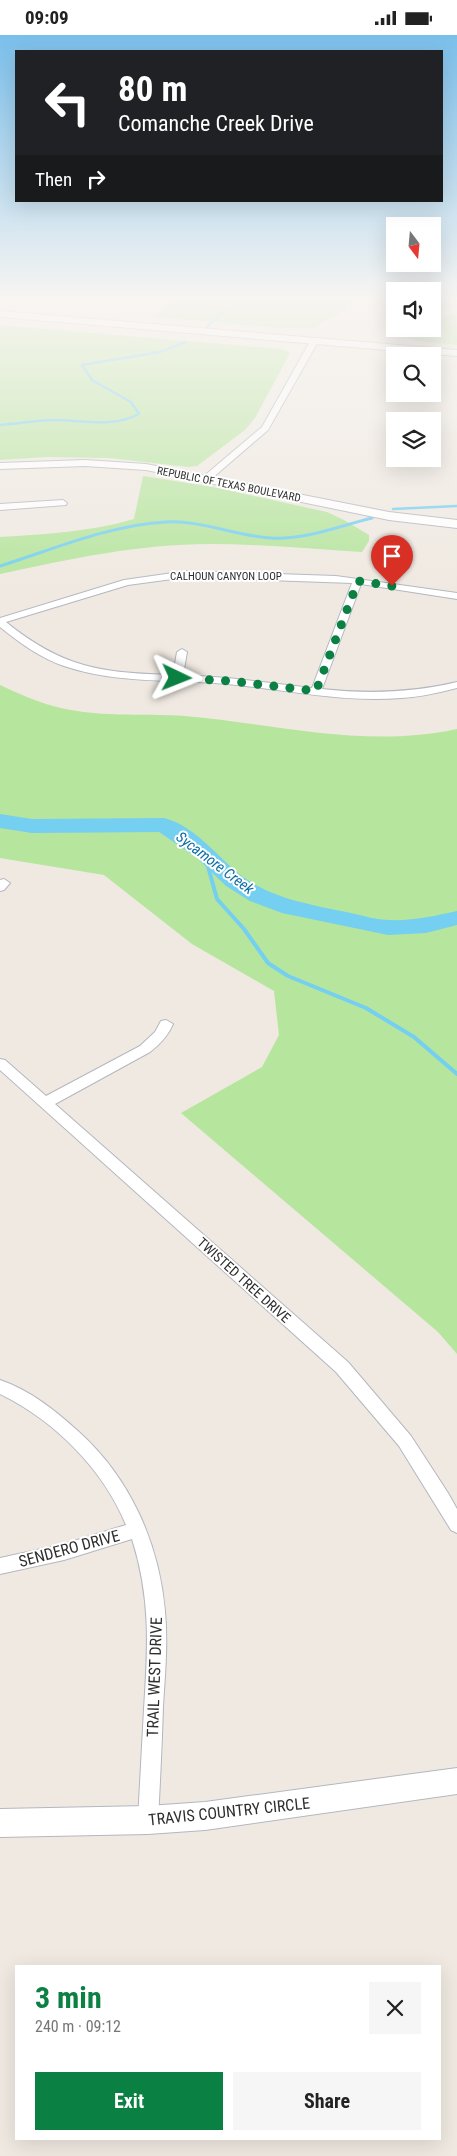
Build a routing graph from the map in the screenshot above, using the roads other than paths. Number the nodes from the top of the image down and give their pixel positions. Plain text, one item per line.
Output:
1 (283, 397) edge
2 (0, 466) edge
3 (207, 478) junction
4 (63, 503) dead end
5 (0, 507) edge
6 (457, 524) edge
7 (358, 581) junction
8 (457, 596) edge
9 (0, 622) edge
10 (182, 651) dead end
11 (177, 678) junction
12 (457, 685) edge
13 (316, 691) junction
14 (166, 1024) dead end
15 (0, 1063) edge
16 (45, 1103) junction
17 (0, 1387) edge
18 (457, 1525) edge
19 (138, 1529) junction
20 (0, 1566) edge
21 (457, 1781) edge
22 (148, 1820) junction
23 (0, 1823) edge

1 - 3 street
2 - 3 main road, REPUBLIC OF TEXAS BOULEVARD
3 - 6 main road, REPUBLIC OF TEXAS BOULEVARD
4 - 5 street
7 - 8 street, CALHOUN CANYON LOOP
7 - 9 street, CALHOUN CANYON LOOP
7 - 13 street
9 - 11 street, CALHOUN CANYON LOOP
10 - 11 street
11 - 13 street, CALHOUN CANYON LOOP
12 - 13 street, CALHOUN CANYON LOOP
14 - 16 street
15 - 16 street, TWISTED TREE DRIVE
16 - 18 street, TWISTED TREE DRIVE
17 - 19 street, TRAIL WEST DRIVE
19 - 20 street, SENDERO DRIVE
19 - 22 street, TRAIL WEST DRIVE
21 - 22 main road, TRAVIS COUNTRY CIRCLE
22 - 23 main road, TRAVIS COUNTRY CIRCLE

